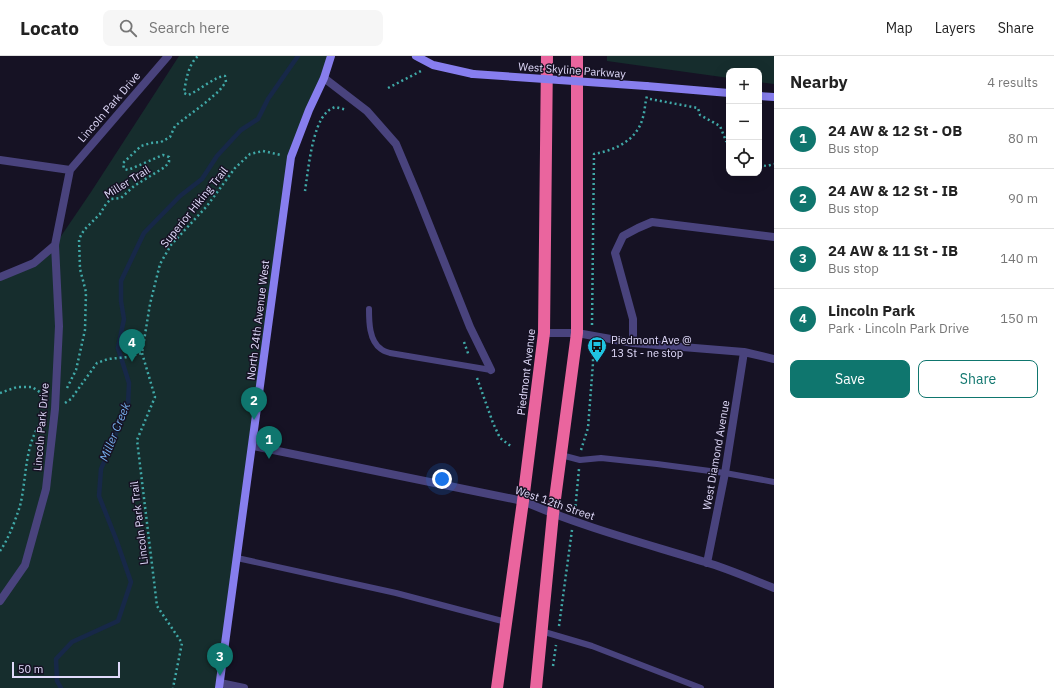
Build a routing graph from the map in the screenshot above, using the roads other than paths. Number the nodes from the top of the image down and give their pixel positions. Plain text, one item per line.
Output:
1 (168, 56) edge
2 (331, 56) edge
3 (416, 56) edge
4 (547, 56) edge
5 (577, 56) edge
6 (324, 78) junction
7 (726, 93) edge
8 (762, 96) edge
9 (774, 97) edge
10 (0, 160) edge
11 (70, 170) junction
12 (774, 237) edge
13 (55, 245) junction
14 (0, 277) edge
15 (369, 309) dead end
16 (544, 333) junction
17 (577, 333) junction
18 (633, 343) junction
19 (744, 352) junction
20 (774, 359) edge
21 (491, 370) joint
22 (253, 446) junction
23 (561, 455) junction
24 (725, 473) junction
25 (774, 482) edge
26 (523, 501) junction
27 (553, 514) junction
28 (237, 558) junction
29 (707, 563) junction
30 (774, 588) edge
31 (0, 601) edge
32 (506, 622) junction
33 (541, 631) junction
34 (220, 686) edge
35 (244, 688) edge
36 (497, 688) edge
37 (536, 688) edge
38 (700, 688) edge

1 - 11 street, Lincoln Park Drive
2 - 6 street, North 24th Avenue West
3 - 7 street, West Skyline Parkway, bridge
4 - 16 highway, Piedmont Avenue
5 - 17 highway
6 - 21 street
6 - 22 street, North 24th Avenue West
8 - 9 street
10 - 11 street
11 - 13 street, Lincoln Park Drive
12 - 18 street
13 - 14 street
13 - 31 street, Lincoln Park Drive
15 - 21 lane
16 - 17 street
16 - 26 highway, Piedmont Avenue
17 - 18 street
17 - 23 highway
18 - 19 street
19 - 20 street
19 - 24 street, West Diamond Avenue
22 - 26 street, West 12th Street
22 - 28 street, North 24th Avenue West
23 - 24 lane
23 - 27 highway
24 - 25 lane
24 - 29 street, West Diamond Avenue
26 - 27 street, West 12th Street
26 - 32 highway, Piedmont Avenue
27 - 29 street, West 12th Street
27 - 33 highway
28 - 32 lane
28 - 34 street, North 24th Avenue West
29 - 30 street, West 12th Street
32 - 36 highway, Piedmont Avenue
33 - 37 highway
33 - 38 lane
34 - 35 street

